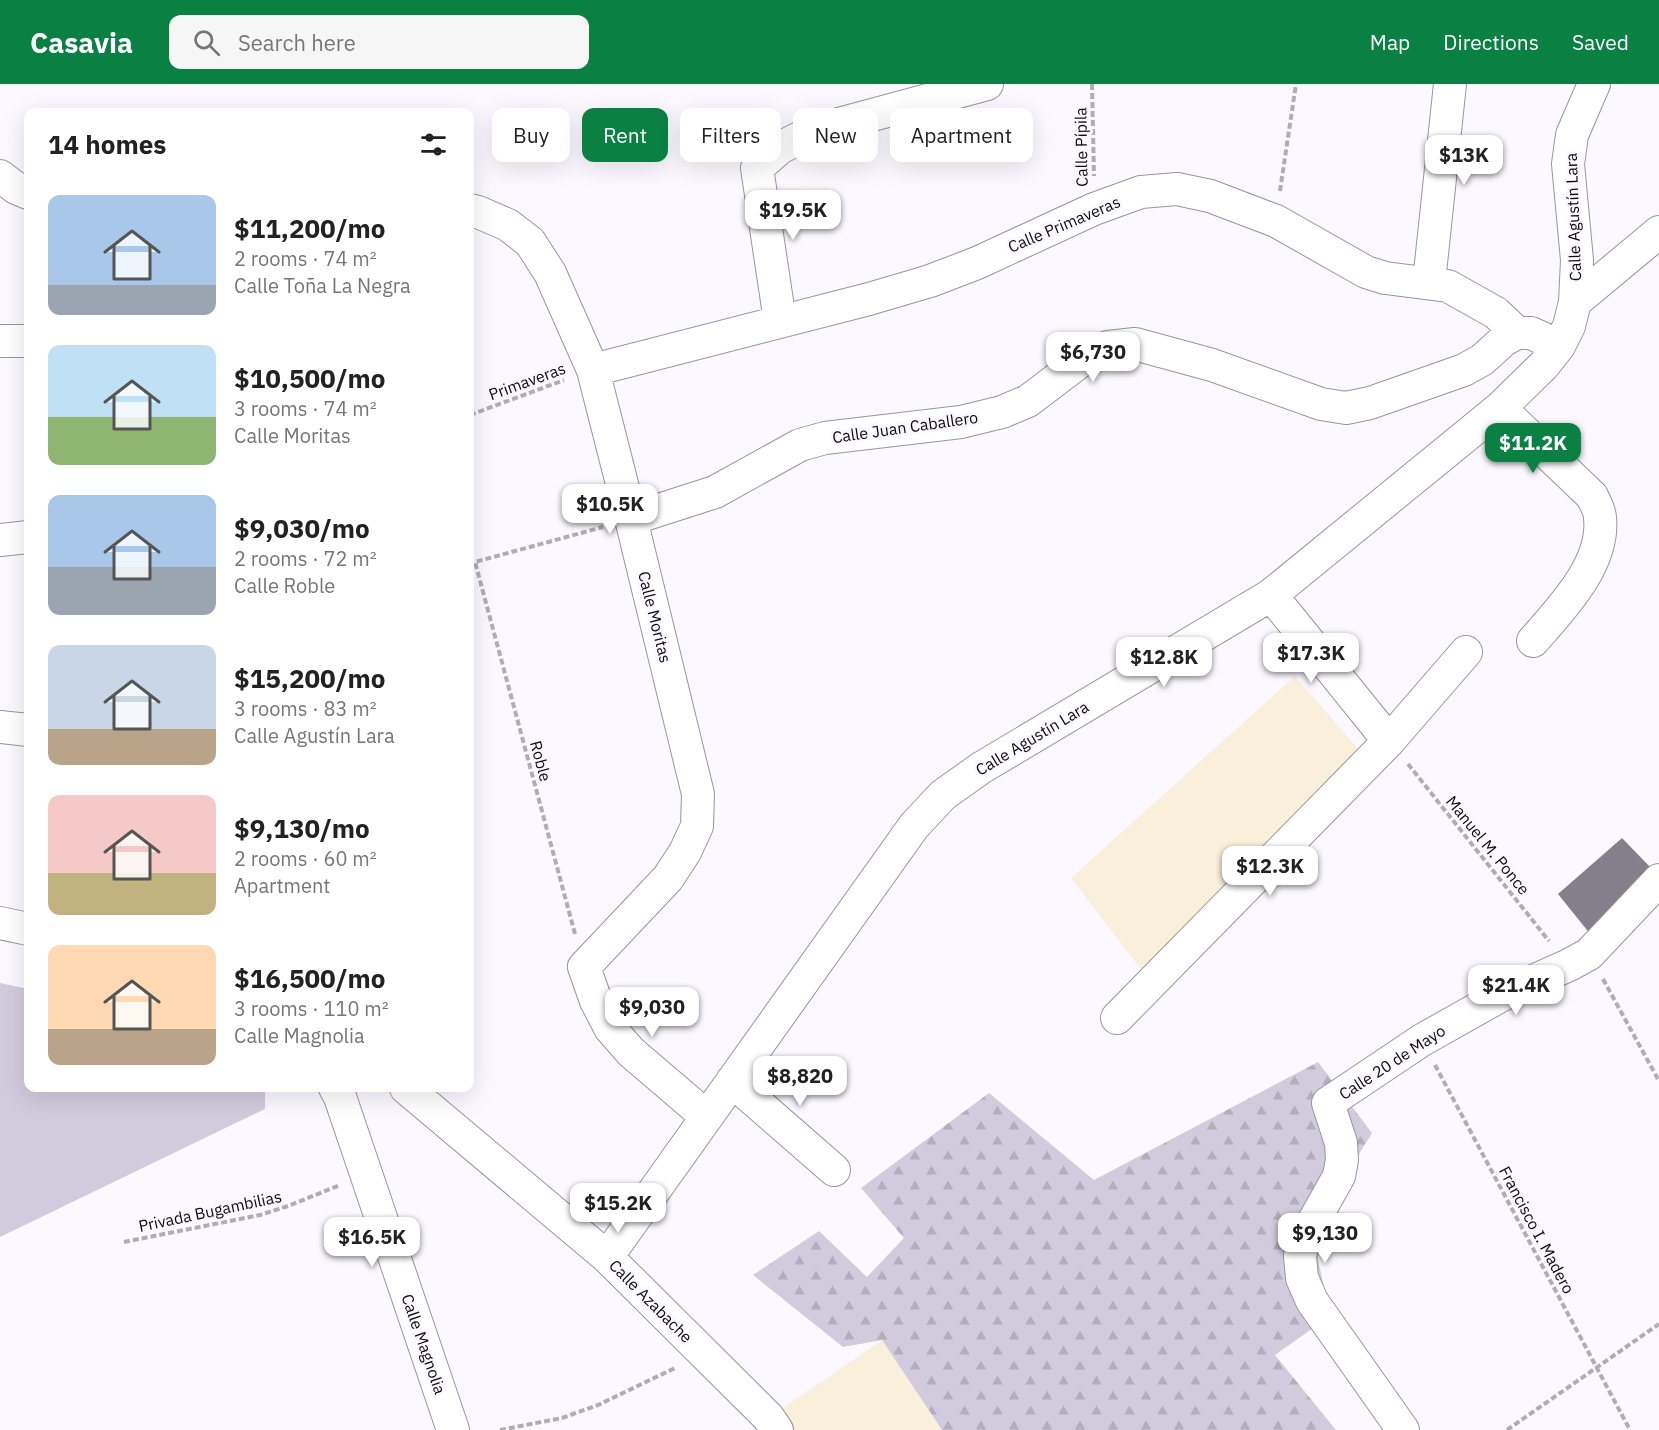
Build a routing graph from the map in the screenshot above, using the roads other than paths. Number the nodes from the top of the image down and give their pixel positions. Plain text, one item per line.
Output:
1 (987, 84) edge
2 (1450, 84) edge
3 (1594, 84) edge
4 (0, 176) edge
5 (24, 191) edge
6 (474, 211) edge
7 (1659, 232) edge
8 (1429, 282) junction
9 (1575, 302) junction
10 (780, 321) junction
11 (1517, 333) junction
12 (0, 341) edge
13 (24, 341) edge
14 (1559, 346) junction
15 (592, 370) junction
16 (1500, 408) junction
17 (631, 519) junction
18 (24, 537) edge
19 (0, 540) edge
20 (1271, 595) junction
21 (1533, 641) dead end
22 (1466, 652) dead end
23 (0, 727) edge
24 (24, 730) edge
25 (1389, 741) junction
26 (1659, 880) edge
27 (0, 923) edge
28 (24, 928) edge
29 (1117, 1018) dead end
30 (732, 1081) junction
31 (337, 1092) edge
32 (411, 1092) edge
33 (707, 1117) junction
34 (834, 1170) dead end
35 (607, 1257) junction
36 (453, 1430) edge
37 (777, 1430) edge
38 (1403, 1430) edge

1 - 10 street
2 - 8 street
3 - 9 street, Calle Agustín Lara
4 - 5 street
6 - 15 street, Calle Moritas
7 - 9 street
8 - 10 street, Calle Primaveras
8 - 11 street, Calle Primaveras
9 - 14 street, Calle Agustín Lara
10 - 15 street, Calle Primaveras
11 - 14 street
11 - 17 street, Calle Juan Caballero
12 - 13 street
14 - 16 street, Calle Agustín Lara
15 - 17 street, Calle Moritas
16 - 20 street, Calle Agustín Lara
16 - 21 street
17 - 33 street, Calle Moritas
18 - 19 street
20 - 25 street
20 - 30 street, Calle Agustín Lara
22 - 25 street
23 - 24 street
25 - 29 street
26 - 38 street, Calle 20 de Mayo
27 - 28 street
30 - 33 street, Calle Agustín Lara
30 - 34 street
31 - 36 street, Calle Magnolia
32 - 35 street, Calle Azabache
33 - 35 street, Calle Agustín Lara
35 - 37 street, Calle Azabache

